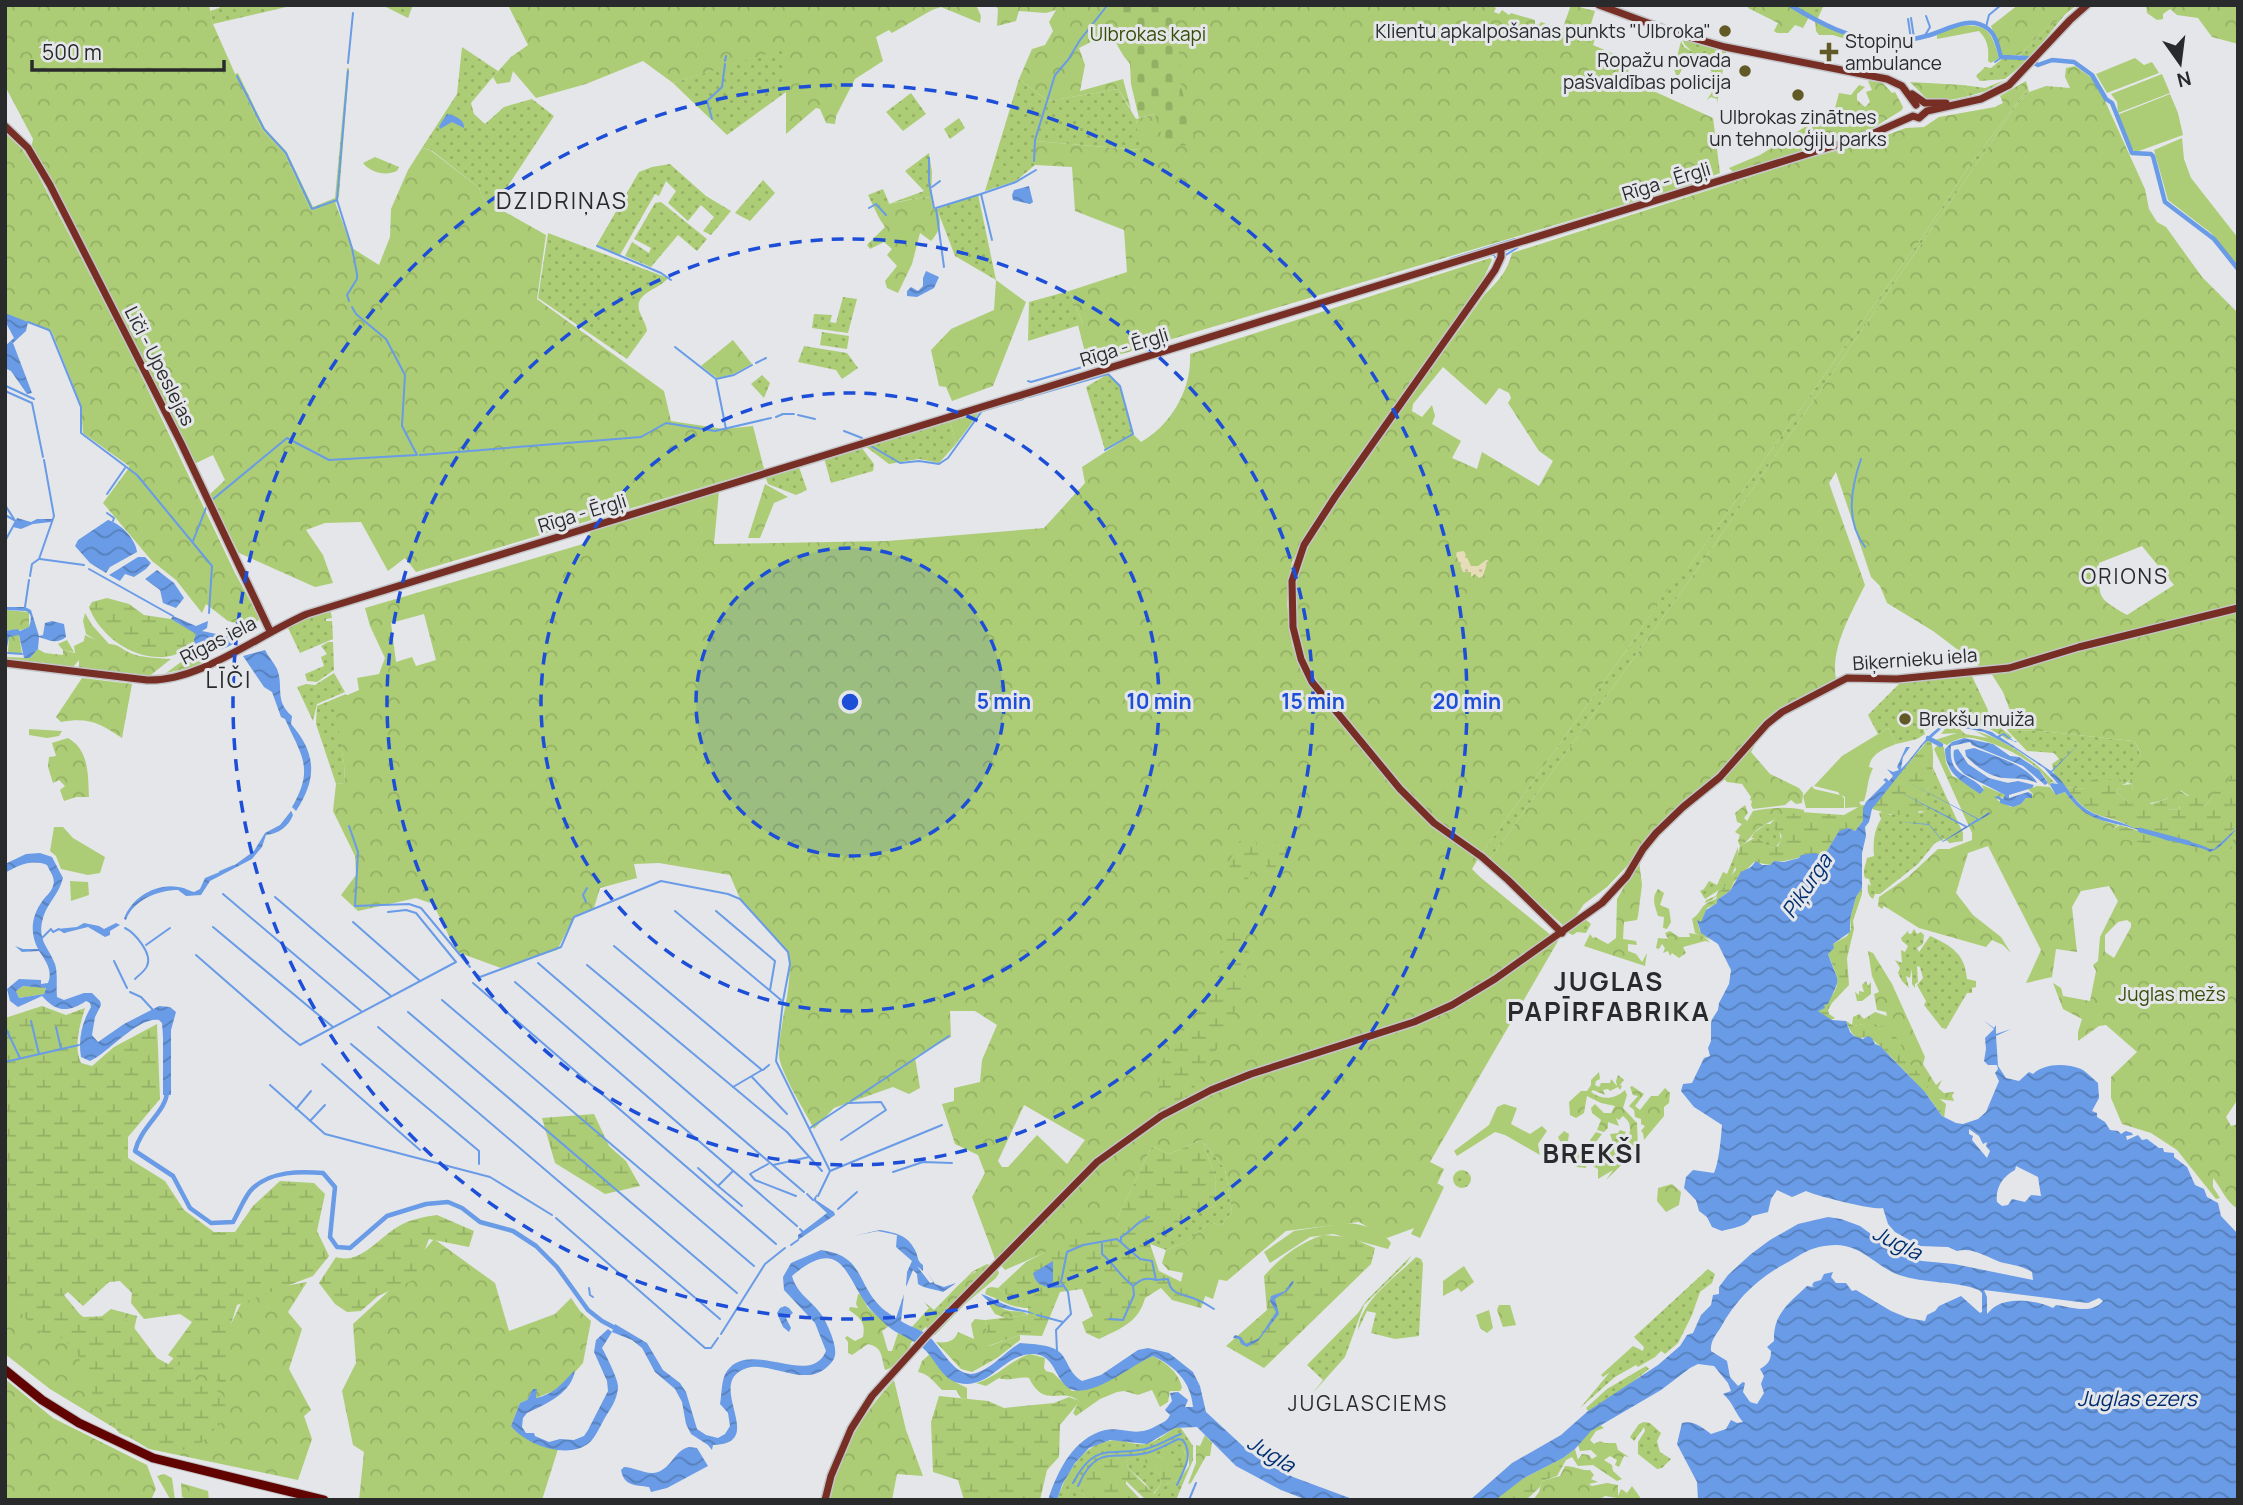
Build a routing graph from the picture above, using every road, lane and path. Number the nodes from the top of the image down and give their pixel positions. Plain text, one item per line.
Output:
1 (1599, 5) edge
2 (2087, 5) edge
3 (2017, 76) junction
4 (1900, 85) junction
5 (1967, 99) junction
6 (1976, 100) junction
7 (1916, 110) junction
8 (5, 126) edge
9 (1872, 134) junction
10 (1862, 137) junction
11 (1498, 249) junction
12 (396, 586) joint
13 (2238, 608) edge
14 (270, 631) junction
15 (5, 663) edge
16 (1562, 933) junction
17 (5, 1370) edge
18 (324, 1500) edge
19 (825, 1500) edge

1 - 4 main road
2 - 3 main road, Rīga - Ērgļi
3 - 5 main road, Rīga - Ērgļi
3 - 6 main road, Rīga - Ērgļi
4 - 5 main road
4 - 7 main road
5 - 7 main road, Rīga - Ērgļi
6 - 7 main road, Rīga - Ērgļi
6 - 9 main road
7 - 9 main road, Rīga - Ērgļi
7 - 10 main road, Rīga - Ērgļi
8 - 14 main road, Līči - Upeslejas
9 - 10 main road, Rīga - Ērgļi
10 - 11 main road, Rīga - Ērgļi
11 - 12 main road, Rīga - Ērgļi
11 - 16 main road
12 - 14 main road, Rīgas iela
13 - 16 main road, Biķernieku iela
14 - 15 main road, Rīgas iela
16 - 19 main road, Biķernieku iela
17 - 18 highway

